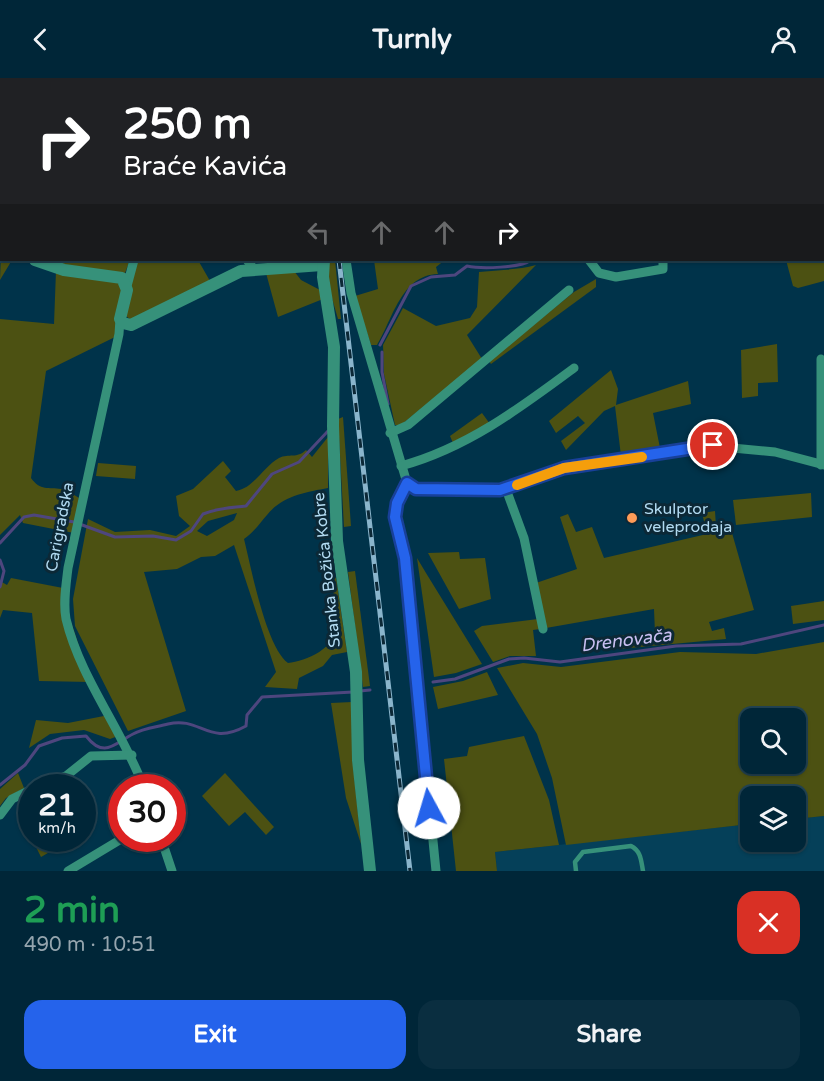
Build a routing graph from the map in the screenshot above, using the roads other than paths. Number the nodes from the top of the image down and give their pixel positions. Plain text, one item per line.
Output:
1 (38, 261) edge
2 (134, 261) edge
3 (346, 261) edge
4 (591, 261) edge
5 (663, 261) edge
6 (323, 262) edge
7 (250, 264) edge
8 (126, 279) junction
9 (569, 290) dead end
10 (126, 322) junction
11 (821, 359) dead end
12 (574, 368) dead end
13 (390, 432) junction
14 (823, 465) edge
15 (401, 466) junction
16 (407, 483) junction
17 (506, 489) junction
18 (543, 629) dead end
19 (130, 752) junction
20 (68, 774) edge
21 (139, 774) edge
22 (18, 796) edge
23 (0, 815) edge
24 (108, 847) edge
25 (166, 852) edge
26 (68, 871) edge
27 (172, 871) edge
28 (370, 871) edge
29 (436, 871) edge
30 (576, 871) edge
31 (643, 871) edge

1 - 8 street
2 - 8 street, Carigradska
3 - 13 street
4 - 5 street
6 - 7 street
6 - 28 street, Stanka Božića Kobre
7 - 10 street
8 - 10 street, Carigradska
9 - 13 street
10 - 19 street, Carigradska
11 - 14 street
12 - 15 street
13 - 15 street
14 - 17 street
15 - 16 street
16 - 17 street
16 - 29 street
17 - 18 street
19 - 20 street
19 - 21 street, Carigradska
22 - 23 street
24 - 26 street
25 - 27 street
30 - 31 lane

